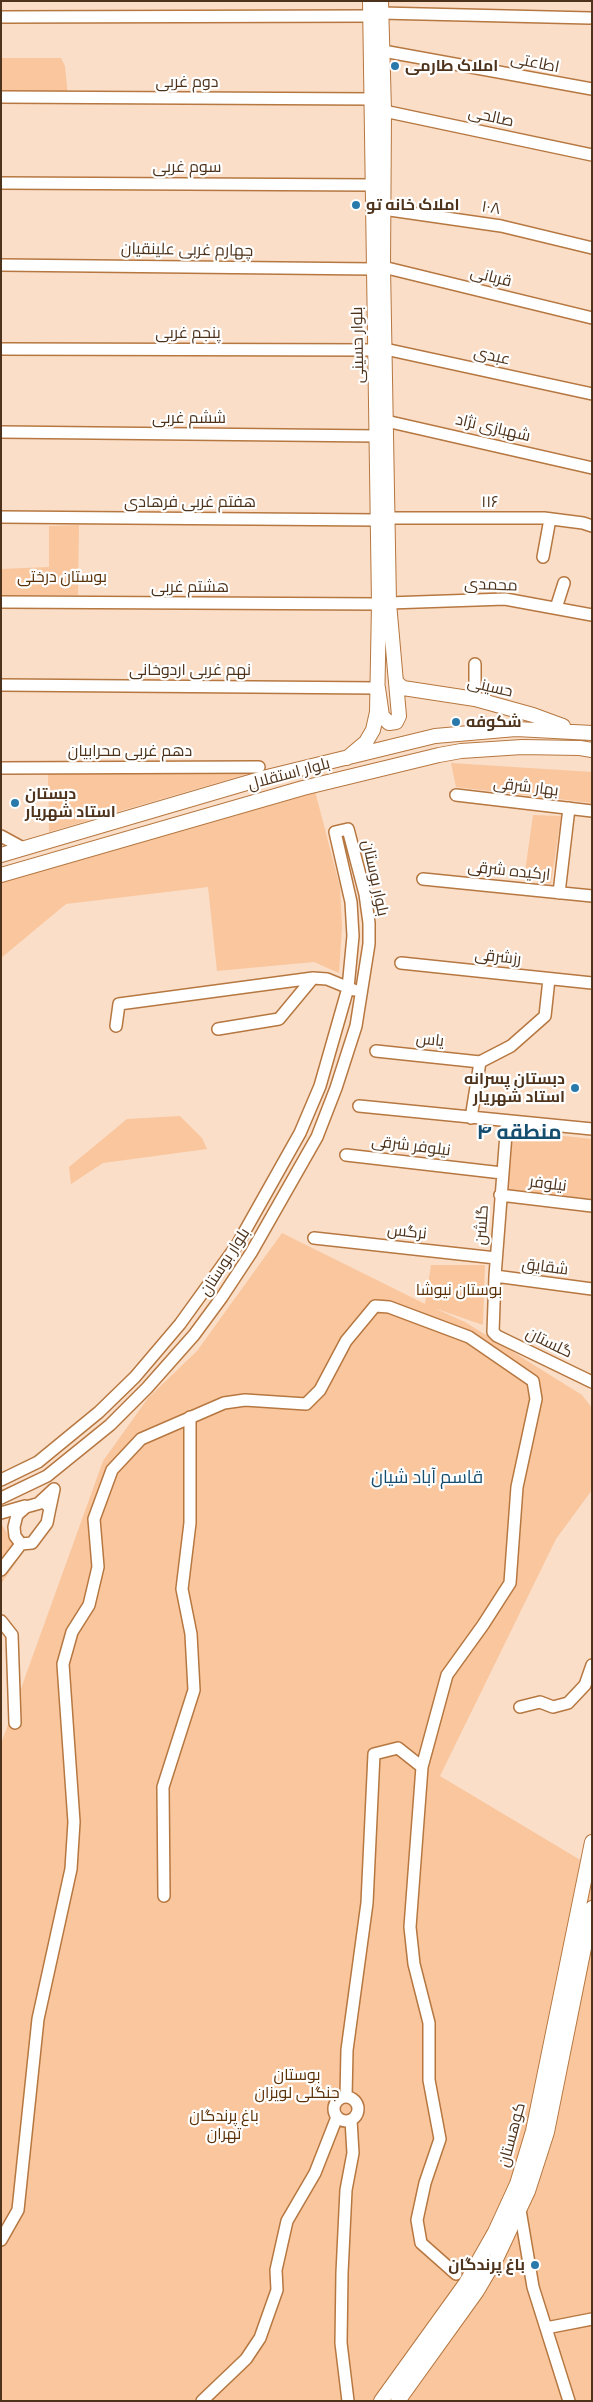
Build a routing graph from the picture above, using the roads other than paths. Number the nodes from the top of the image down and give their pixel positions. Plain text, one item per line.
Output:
1 (370, 1) edge
2 (378, 10) edge
3 (1, 17) edge
4 (590, 18) dead end
5 (383, 51) junction
6 (592, 89) edge
7 (1, 97) edge
8 (373, 99) junction
9 (384, 112) junction
10 (592, 155) edge
11 (1, 183) edge
12 (373, 185) junction
13 (383, 209) junction
14 (592, 248) edge
15 (1, 265) edge
16 (378, 268) junction
17 (592, 318) edge
18 (1, 349) edge
19 (380, 349) junction
20 (592, 394) edge
21 (386, 421) junction
22 (1, 432) edge
23 (376, 436) junction
24 (592, 468) edge
25 (1, 517) edge
26 (383, 519) junction
27 (550, 519) junction
28 (592, 526) edge
29 (543, 557) dead end
30 (564, 584) dead end
31 (1, 602) edge
32 (384, 604) junction
33 (556, 608) junction
34 (592, 615) edge
35 (475, 664) dead end
36 (396, 682) junction
37 (1, 685) edge
38 (378, 688) junction
39 (475, 699) junction
40 (576, 731) junction
41 (592, 733) edge
42 (436, 736) junction
43 (592, 750) edge
44 (439, 755) junction
45 (347, 758) junction
46 (259, 767) dead end
47 (1, 768) edge
48 (456, 795) dead end
49 (569, 808) junction
50 (592, 811) edge
51 (1, 836) edge
52 (23, 848) junction
53 (1, 855) edge
54 (1, 875) edge
55 (423, 879) dead end
56 (559, 893) junction
57 (592, 896) edge
58 (352, 922) junction
59 (369, 923) junction
60 (401, 963) dead end
61 (313, 978) junction
62 (550, 979) junction
63 (592, 983) edge
64 (348, 988) junction
65 (362, 993) junction
66 (116, 1026) dead end
67 (218, 1029) dead end
68 (376, 1050) dead end
69 (480, 1062) junction
70 (358, 1106) dead end
71 (471, 1118) junction
72 (507, 1121) junction
73 (592, 1129) edge
74 (300, 1133) junction
75 (318, 1137) junction
76 (346, 1155) dead end
77 (502, 1173) junction
78 (500, 1195) junction
79 (592, 1206) edge
80 (314, 1238) dead end
81 (496, 1258) junction
82 (495, 1276) junction
83 (592, 1289) edge
84 (187, 1316) junction
85 (179, 1326) junction
86 (493, 1332) joint
87 (194, 1335) junction
88 (592, 1382) edge
89 (190, 1417) junction
90 (38, 1462) junction
91 (47, 1476) junction
92 (1, 1480) edge
93 (54, 1489) junction
94 (1, 1498) edge
95 (36, 1503) junction
96 (50, 1508) junction
97 (1, 1513) edge
98 (1, 1517) edge
99 (15, 1521) junction
100 (22, 1544) junction
101 (1, 1570) edge
102 (1, 1621) edge
103 (592, 1665) edge
104 (588, 1685) edge
105 (520, 1707) dead end
106 (15, 1723) dead end
107 (422, 1767) junction
108 (592, 1842) edge
109 (164, 1896) dead end
110 (592, 1908) edge
111 (582, 1921) junction
112 (346, 2097) junction
113 (337, 2117) junction
114 (351, 2120) junction
115 (520, 2210) junction
116 (1, 2240) edge
117 (456, 2274) dead end
118 (592, 2319) edge
119 (546, 2328) junction
120 (202, 2401) edge
121 (348, 2401) edge
122 (381, 2401) edge
123 (398, 2401) edge
124 (569, 2401) edge

1 - 2 main road, بلوار حسینی
2 - 3 street
2 - 4 street
2 - 5 main road, بلوار حسینی
2 - 8 main road, بلوار حسینی
5 - 6 street, اطاعتی
5 - 9 main road, بلوار حسینی
7 - 8 street, دوم غربی
8 - 12 main road, بلوار حسینی
9 - 10 street, صالحی
9 - 13 main road, بلوار حسینی
11 - 12 street, سوم غربی
12 - 16 main road, بلوار حسینی
13 - 14 street, ۱۰۸
13 - 16 main road, بلوار حسینی
15 - 16 street, چهارم غربی علینقیان
16 - 17 street, قربانی
16 - 19 main road, بلوار حسینی
18 - 19 street, پنجم غربی
19 - 20 street, عبدی
19 - 21 main road, بلوار حسینی
19 - 23 main road, بلوار حسینی
21 - 24 street, شهبازی نژاد
21 - 26 main road, بلوار حسینی
22 - 23 street, ششم غربی
23 - 26 main road, بلوار حسینی
25 - 26 street, هفتم غربی فرهادی
26 - 27 street, ۱۱۶
26 - 32 main road, بلوار حسینی
27 - 28 street, ۱۱۶
27 - 29 street
30 - 33 street
31 - 32 street, هشتم غربی
32 - 33 street, محمدی
32 - 36 main road, بلوار حسینی
32 - 38 main road, بلوار حسینی
33 - 34 street, محمدی
35 - 39 street
36 - 38 main road, بلوار حسینی
36 - 39 main road, حسینی
37 - 38 street, نهم غربی اردوخانی
38 - 45 main road
39 - 40 main road, حسینی
40 - 41 main road, بلوار استقلال
40 - 42 main road, بلوار استقلال
42 - 44 main road
42 - 45 main road, بلوار استقلال
43 - 44 main road, بلوار استقلال
44 - 54 main road, بلوار استقلال
45 - 52 main road, بلوار استقلال
46 - 47 street, دهم غربی محرابیان
48 - 49 street, بهار شرقی
49 - 50 street, بهار شرقی
49 - 56 street
51 - 52 street
52 - 53 main road, بلوار استقلال
55 - 56 street, ارکیده شرقی
56 - 57 street, ارکیده شرقی
58 - 59 street
58 - 59 street, بلوار بوستان
58 - 64 street, بلوار بوستان
59 - 65 street, بلوار بوستان
60 - 62 street, رزشرقی
61 - 64 street
61 - 66 street
61 - 67 street
62 - 63 street, رزشرقی
62 - 69 street
64 - 65 street
64 - 74 street, بلوار بوستان
65 - 75 street, بلوار بوستان
68 - 69 street, یاس
69 - 71 street
70 - 71 street
71 - 72 street
72 - 73 street
72 - 77 street, گلشن
74 - 75 street
74 - 84 street, بلوار بوستان
75 - 87 street, بلوار بوستان
76 - 77 street, نیلوفر شرقی
77 - 78 street, گلشن
78 - 79 street, نیلوفر
78 - 81 street, گلشن
80 - 81 street, نرگس
81 - 82 street, گلشن
82 - 83 street, شقایق
82 - 86 street, گلشن
84 - 85 street, بلوار بوستان
84 - 87 street
85 - 87 street
85 - 90 street, بلوار بوستان
86 - 88 street, گلستان
87 - 91 street, بلوار بوستان
89 - 107 street
89 - 109 street
89 - 116 street
90 - 91 street
90 - 92 street, بلوار بوستان
91 - 93 street
91 - 94 street, بلوار بوستان
93 - 95 street
93 - 96 street
95 - 96 street
95 - 97 street
95 - 99 street
96 - 100 street
98 - 99 street
99 - 100 street
100 - 101 street
102 - 106 street
103 - 104 street
104 - 105 street
107 - 112 street
107 - 117 street
108 - 111 main road, کوهستان
110 - 111 main road, کوهستان
111 - 115 main road, کوهستان
111 - 122 main road, کوهستان
112 - 113 street
112 - 114 street
113 - 114 street
113 - 120 street
114 - 121 street
115 - 119 street
115 - 123 main road, کوهستان
118 - 119 street
119 - 124 street

